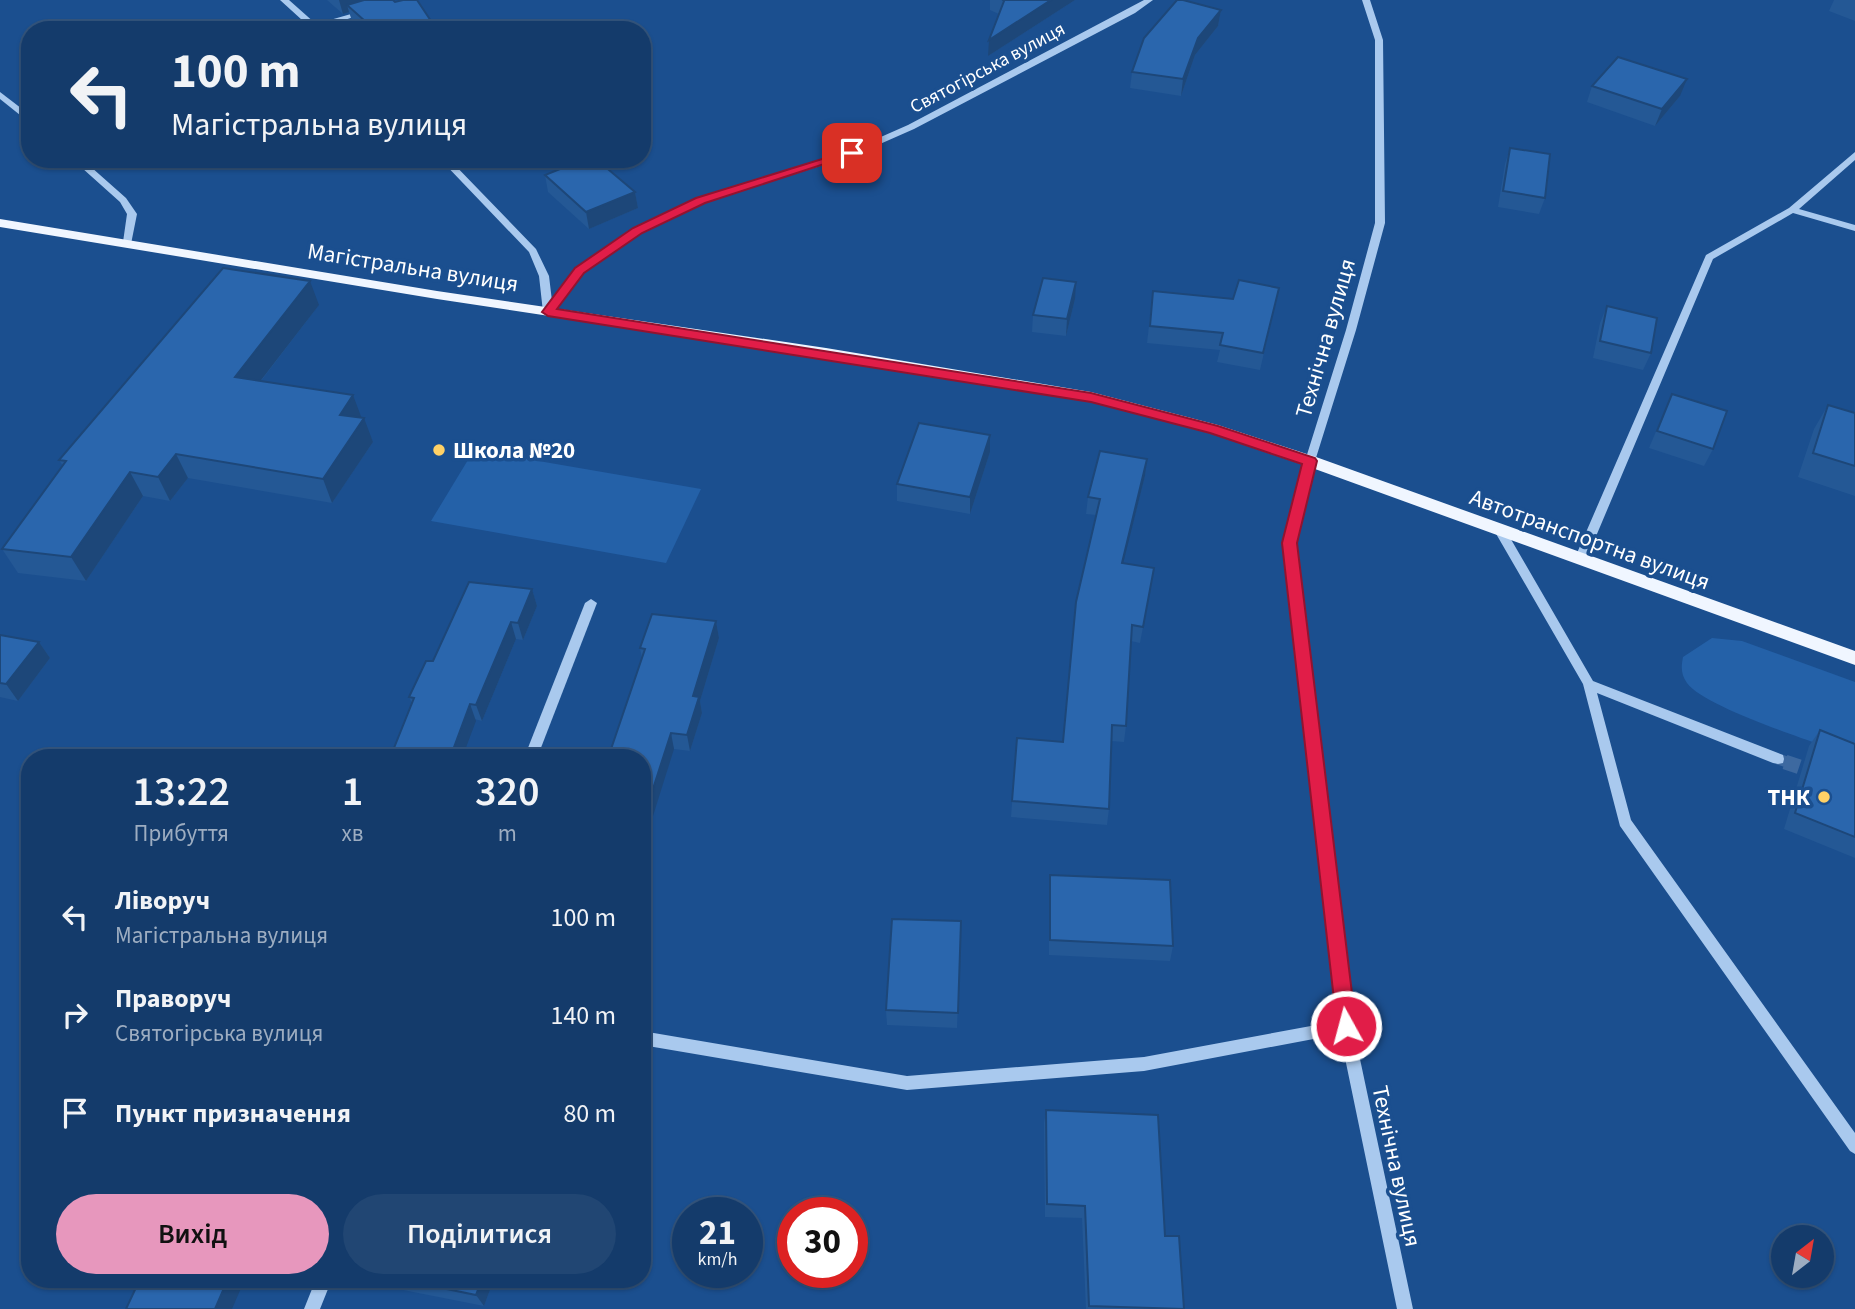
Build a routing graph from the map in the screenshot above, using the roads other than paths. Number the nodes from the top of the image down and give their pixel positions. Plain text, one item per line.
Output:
1 (284, 0) edge
2 (1149, 0) edge
3 (1370, 1) edge
4 (382, 8) edge
5 (309, 21) edge
6 (340, 21) edge
7 (0, 94) edge
8 (21, 112) edge
9 (1855, 155) edge
10 (86, 168) edge
11 (453, 168) edge
12 (1792, 210) junction
13 (0, 223) edge
14 (1855, 228) edge
15 (128, 242) junction
16 (548, 312) junction
17 (1310, 461) junction
18 (1501, 532) junction
19 (1580, 560) junction
20 (591, 603) dead end
21 (1855, 657) edge
22 (1589, 684) junction
23 (534, 749) edge
24 (1778, 759) tunnel mouth
25 (1346, 1026) junction
26 (651, 1040) edge
27 (1855, 1146) edge
28 (320, 1288) edge
29 (312, 1309) edge
30 (1405, 1309) edge

1 - 5 street
2 - 16 street, Святогірська вулиця
3 - 17 street, Технічна вулиця
4 - 6 street
7 - 8 street
9 - 12 street
10 - 15 street
11 - 16 street
12 - 14 street
12 - 19 street
13 - 15 main road, Магістральна вулиця
15 - 16 main road, Магістральна вулиця
16 - 17 main road, Магістральна вулиця
17 - 18 main road, Автотранспортна вулиця
17 - 25 street, Технічна вулиця
18 - 19 main road, Автотранспортна вулиця
18 - 22 street
19 - 21 main road, Автотранспортна вулиця
20 - 23 street
22 - 24 street
22 - 27 street
25 - 26 street
25 - 30 street, Технічна вулиця
28 - 29 street

